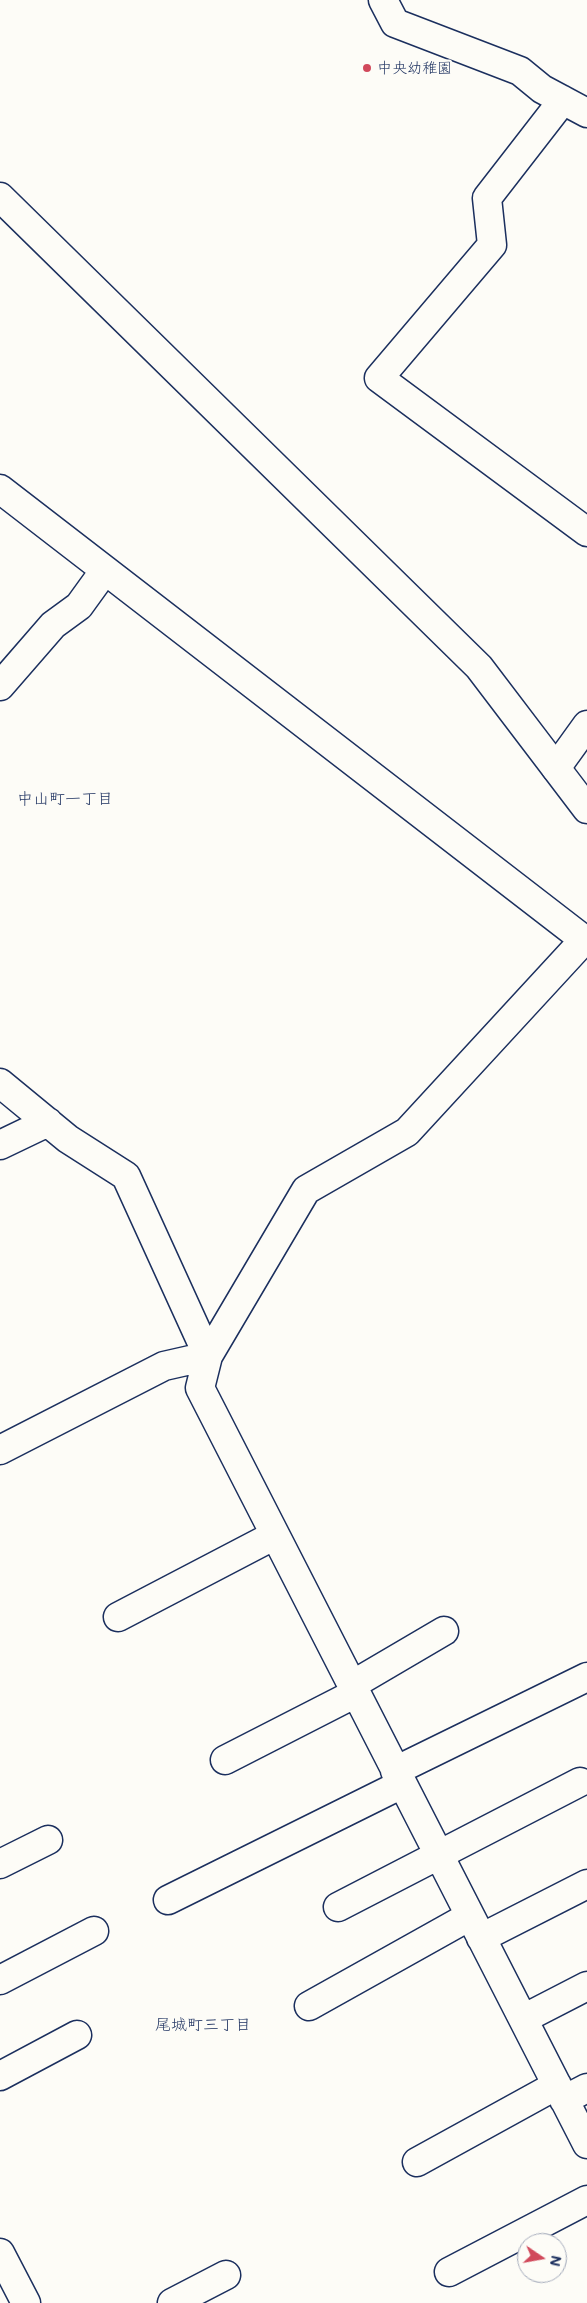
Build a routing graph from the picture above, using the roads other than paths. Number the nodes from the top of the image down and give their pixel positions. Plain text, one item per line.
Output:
1 (383, 0) edge
2 (563, 100) junction
3 (587, 114) edge
4 (0, 197) edge
5 (0, 489) edge
6 (587, 532) edge
7 (105, 570) junction
8 (0, 686) edge
9 (587, 725) edge
10 (556, 768) junction
11 (587, 809) edge
12 (586, 941) edge
13 (0, 1083) edge
14 (48, 1122) junction
15 (0, 1145) edge
16 (208, 1356) junction
17 (0, 1450) edge
18 (275, 1535) junction
19 (118, 1617) dead end
20 (444, 1631) dead end
21 (587, 1677) edge
22 (354, 1689) junction
23 (225, 1760) dead end
24 (399, 1777) junction
25 (580, 1782) dead end
26 (48, 1840) dead end
27 (439, 1856) junction
28 (0, 1864) edge
29 (587, 1884) edge
30 (168, 1900) dead end
31 (338, 1907) dead end
32 (476, 1927) junction
33 (94, 1931) dead end
34 (0, 1980) edge
35 (587, 1986) edge
36 (309, 2006) dead end
37 (523, 2020) junction
38 (77, 2036) dead end
39 (0, 2076) edge
40 (569, 2091) edge
41 (587, 2144) edge
42 (417, 2162) dead end
43 (587, 2200) edge
44 (0, 2254) edge
45 (449, 2272) dead end
46 (226, 2275) dead end
47 (26, 2303) edge
48 (172, 2303) edge

1 - 2 street
2 - 3 street
2 - 6 street
4 - 10 street
5 - 7 street
7 - 8 street
7 - 12 street
9 - 10 street
10 - 11 street
12 - 16 street
13 - 14 street
14 - 15 street
14 - 16 street
16 - 17 street
16 - 18 street
18 - 19 street
18 - 22 street
20 - 22 street
21 - 24 street
22 - 23 street
22 - 24 street
24 - 27 street
24 - 30 street
25 - 27 street
26 - 28 street
27 - 31 street
27 - 32 street
29 - 32 street
32 - 36 street
32 - 37 street
33 - 34 street
35 - 37 street
37 - 40 street
38 - 39 street
40 - 41 street
40 - 42 street
43 - 45 street
44 - 47 street
46 - 48 street

